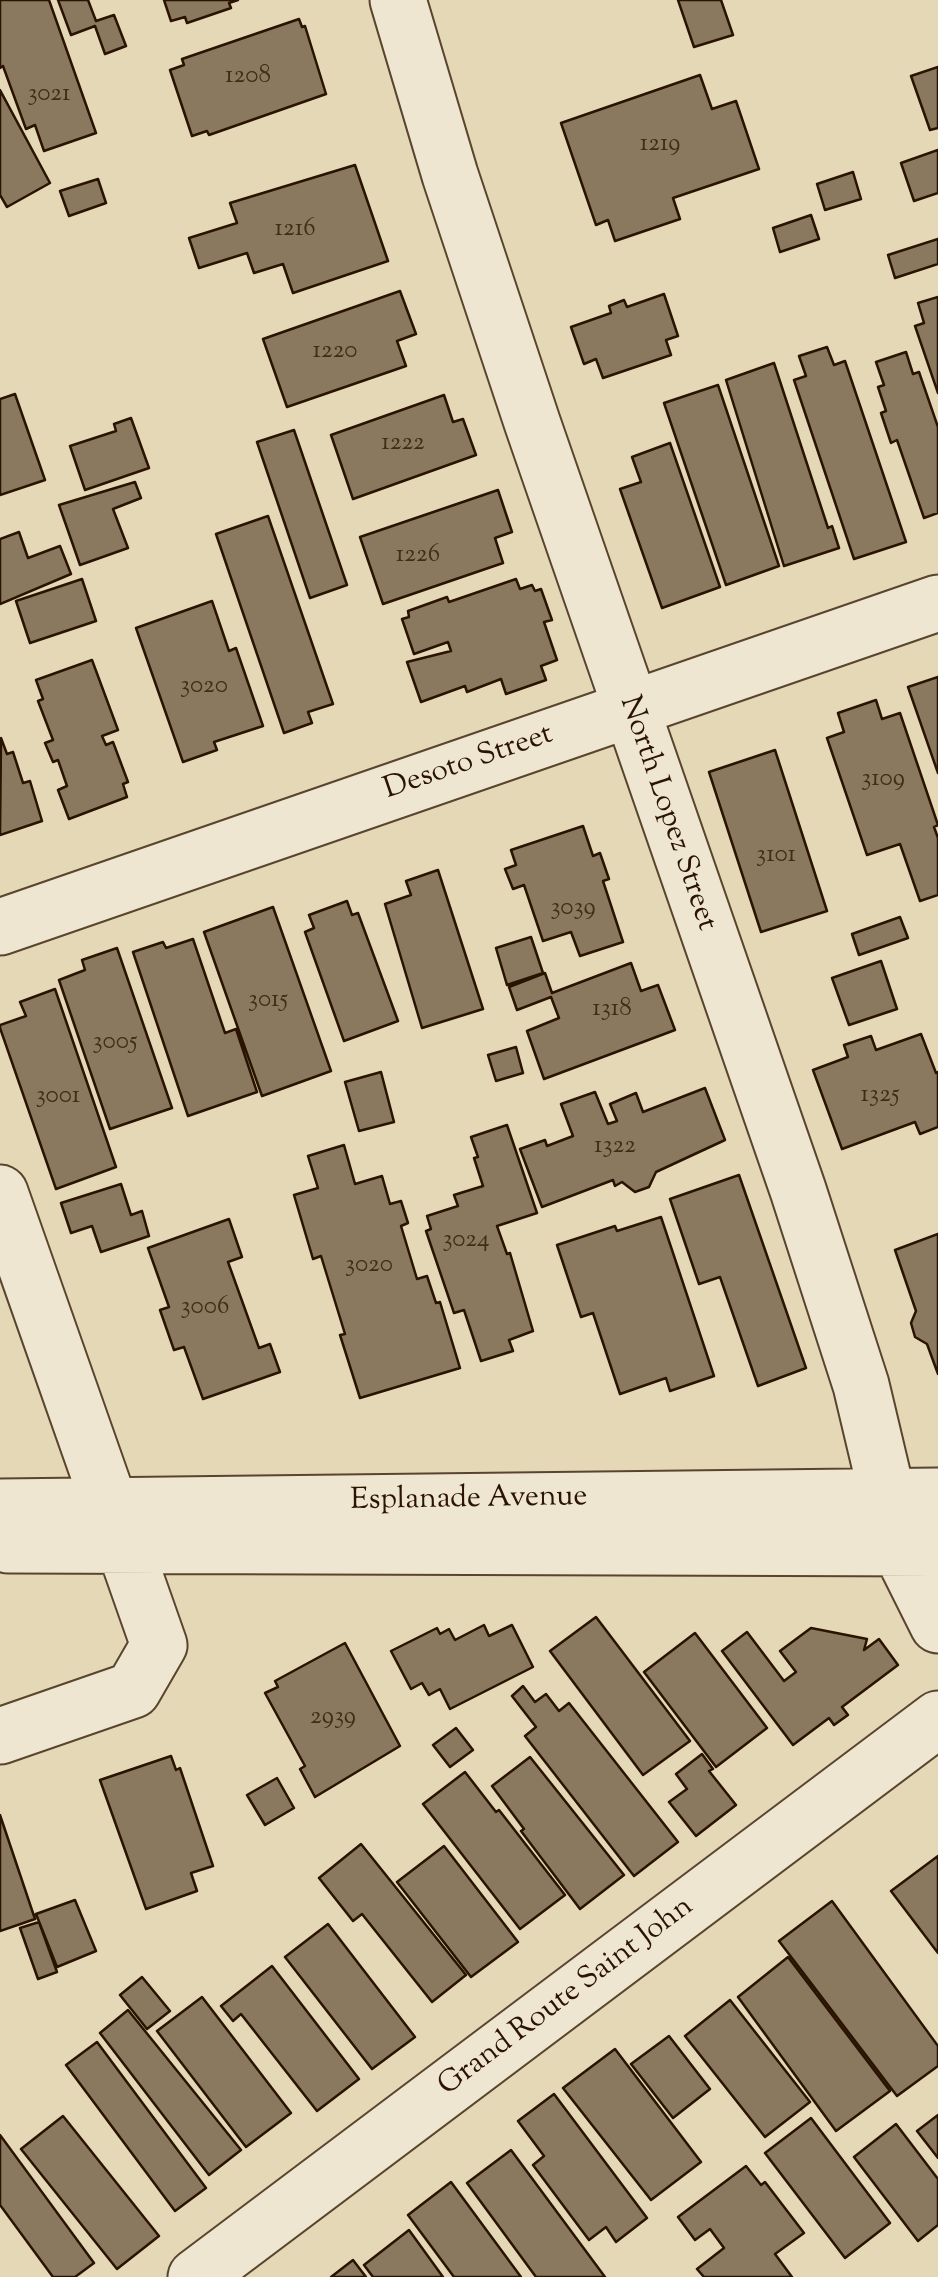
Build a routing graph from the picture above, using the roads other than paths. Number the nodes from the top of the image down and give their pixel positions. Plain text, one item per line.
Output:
1 (398, 0) edge
2 (938, 602) edge
3 (629, 709) junction
4 (0, 926) edge
5 (0, 1193) edge
6 (0, 1507) edge
7 (916, 1522) edge
8 (118, 1524) junction
9 (0, 1545) edge
10 (938, 1625) edge
11 (938, 1719) edge
12 (0, 1736) edge
13 (196, 2277) edge

1 - 3 street, North Lopez Street
2 - 3 street, Desoto Street
3 - 4 street, Desoto Street
3 - 7 street, North Lopez Street
5 - 8 street
6 - 8 street, Esplanade Avenue
7 - 8 street, Esplanade Avenue
7 - 10 street, North Lopez Street
8 - 9 street, Esplanade Avenue
8 - 12 street
11 - 13 street, Grand Route Saint John

